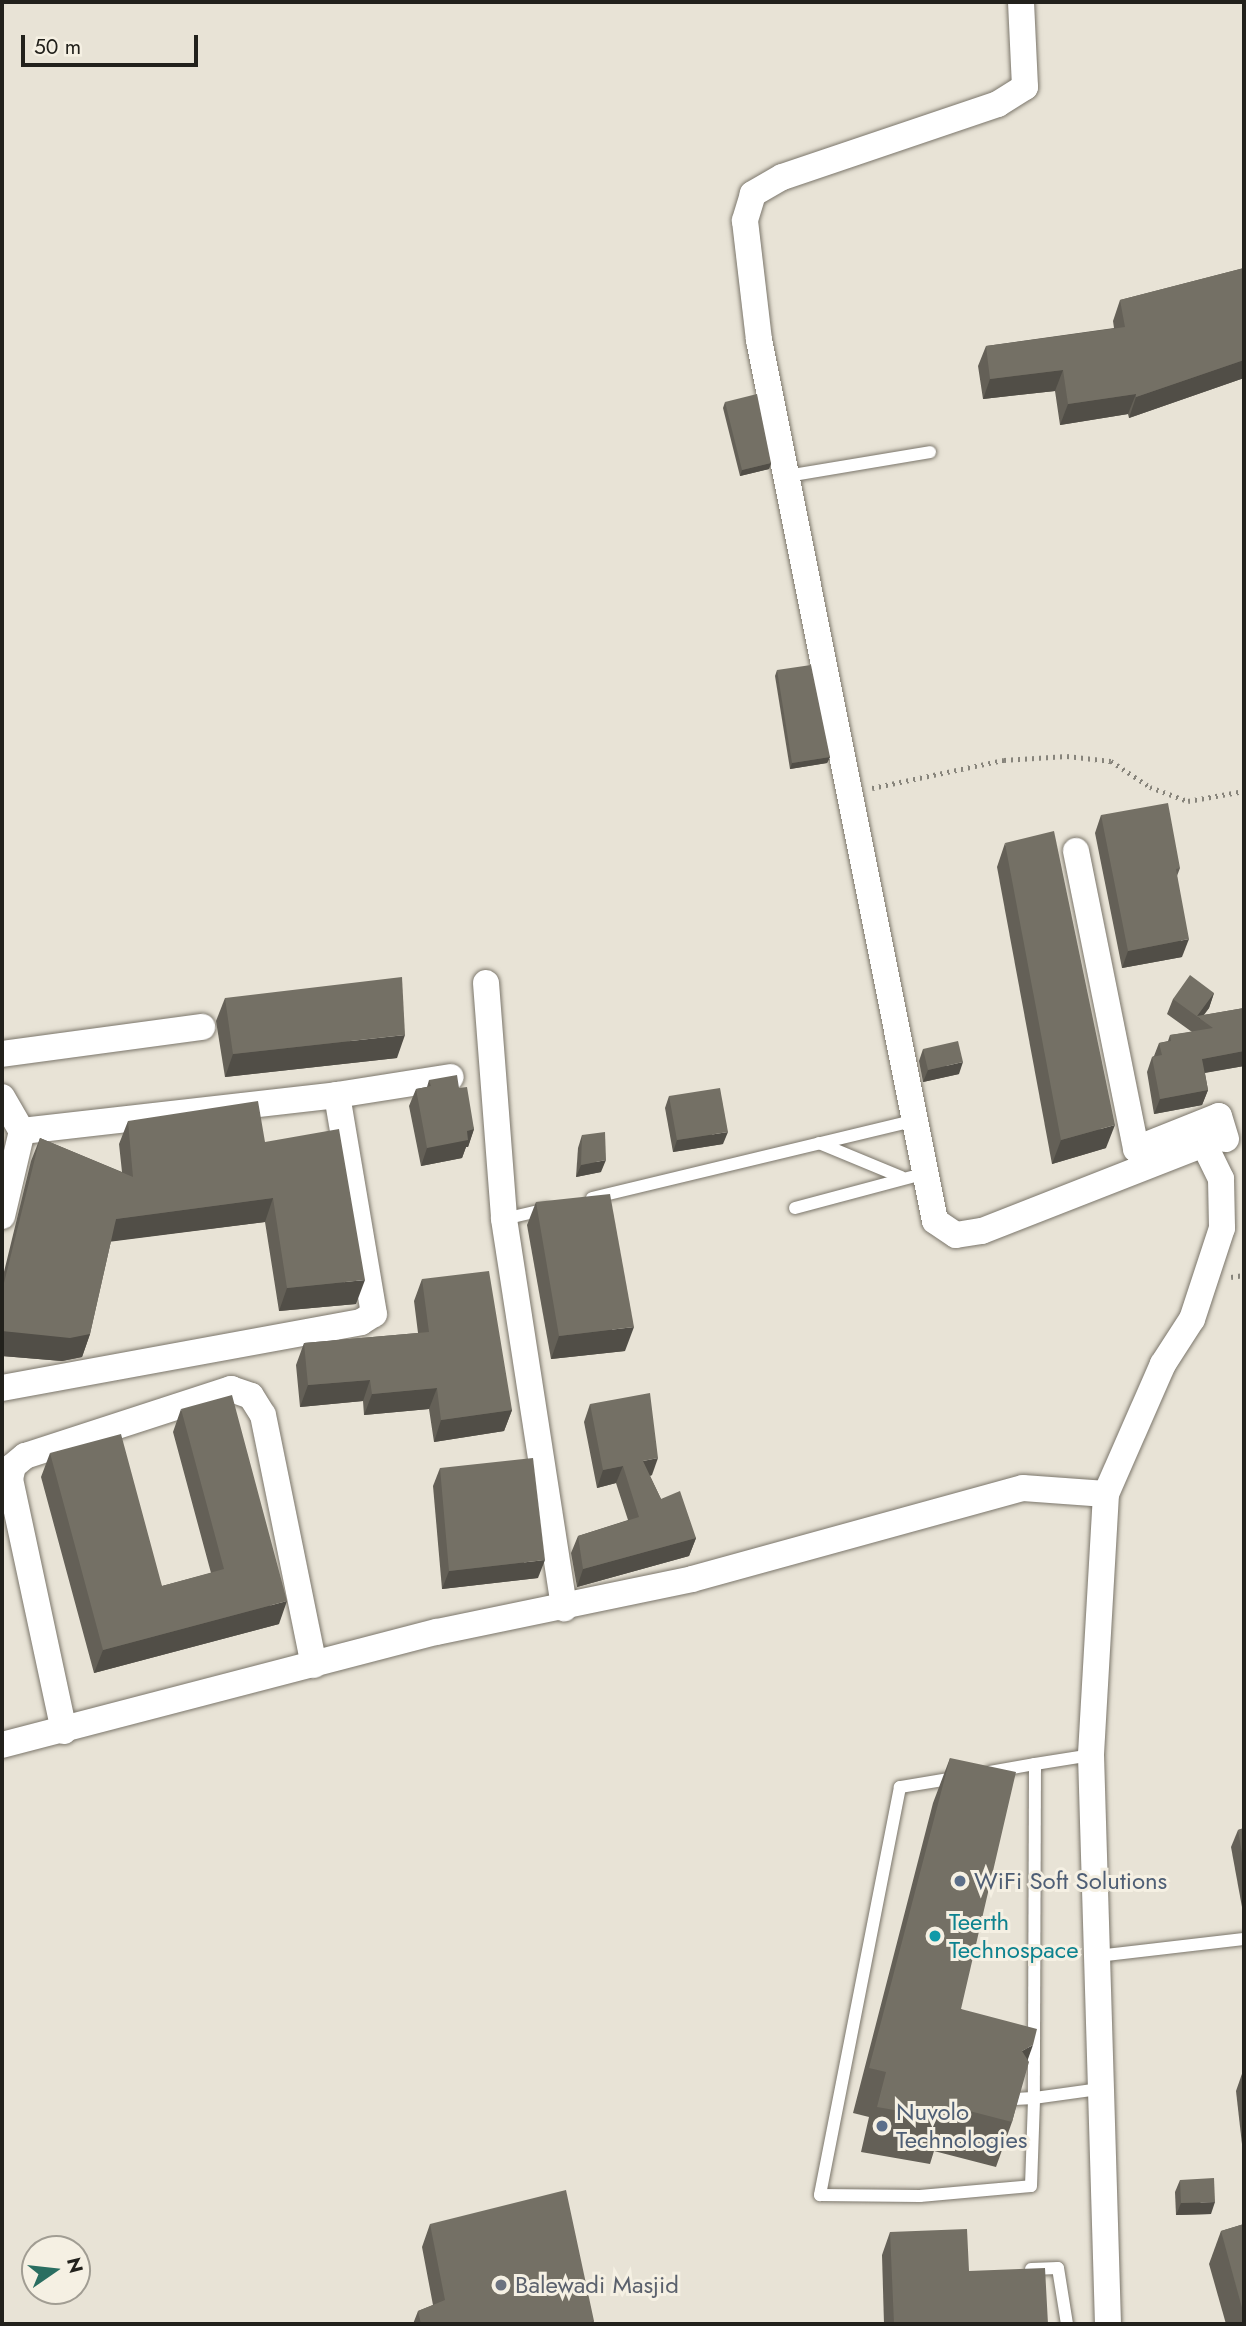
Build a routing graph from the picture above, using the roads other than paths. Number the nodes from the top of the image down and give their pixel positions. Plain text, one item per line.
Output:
1 (1021, 2) edge
2 (930, 452) dead end
3 (787, 476) junction
4 (1076, 852) dead end
5 (486, 983) dead end
6 (202, 1027) dead end
7 (2, 1054) edge
8 (451, 1077) edge
9 (337, 1095) junction
10 (2, 1097) edge
11 (912, 1121) junction
12 (22, 1130) junction
13 (1225, 1140) edge
14 (820, 1143) junction
15 (912, 1176) junction
16 (583, 1200) edge
17 (557, 1206) edge
18 (795, 1208) dead end
19 (2, 1216) edge
20 (504, 1219) junction
21 (2, 1388) edge
22 (1106, 1494) junction
23 (564, 1608) junction
24 (314, 1665) junction
25 (64, 1731) junction
26 (2, 1745) edge
27 (1091, 1755) junction
28 (1035, 1764) junction
29 (981, 1773) edge
30 (968, 1776) edge
31 (1244, 1938) edge
32 (1097, 1956) junction
33 (1100, 2089) junction
34 (1034, 2098) junction
35 (1014, 2099) edge
36 (1021, 2270) edge
37 (1067, 2324) edge
38 (1108, 2324) edge

1 - 3 street
2 - 3 lane
3 - 11 street
4 - 13 street
5 - 20 street
6 - 7 street
8 - 9 street
9 - 12 street
9 - 21 street
10 - 12 street
11 - 14 lane
11 - 15 street
12 - 19 street
13 - 15 street
13 - 22 street
14 - 15 lane
14 - 16 lane
15 - 18 lane
17 - 20 lane
20 - 23 street
22 - 23 street
22 - 27 street
23 - 24 street
24 - 25 street
24 - 25 street
25 - 26 street
27 - 28 lane
27 - 32 street
28 - 29 lane
28 - 34 lane
30 - 34 lane
31 - 32 lane
32 - 33 street
33 - 34 lane
33 - 38 street
34 - 35 lane
36 - 37 lane

